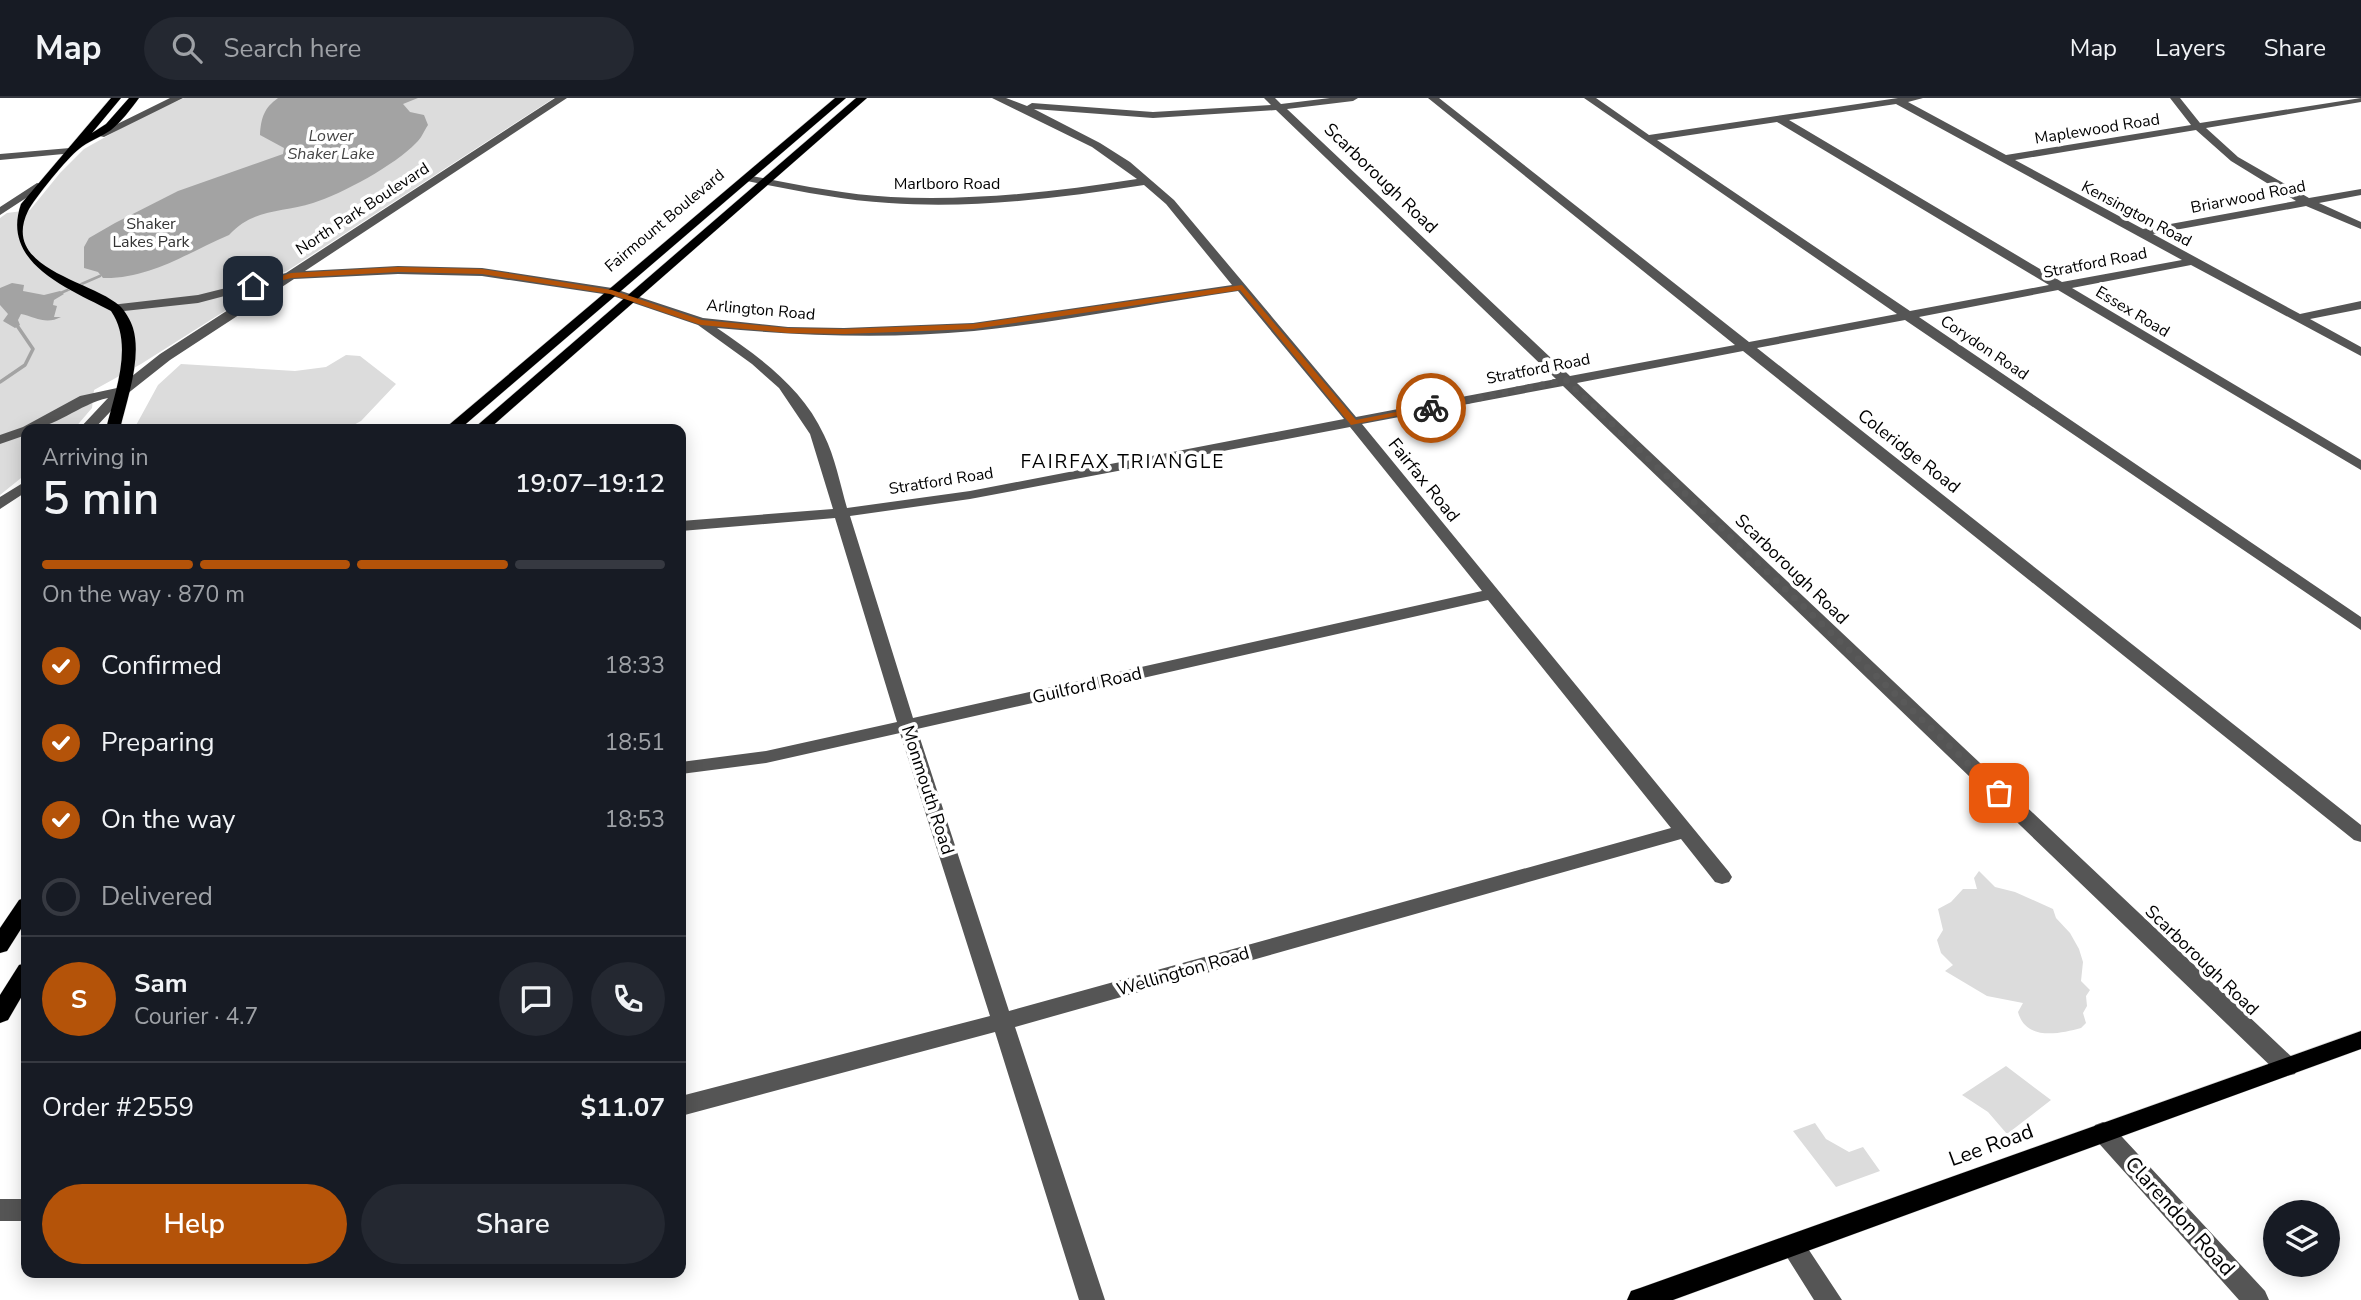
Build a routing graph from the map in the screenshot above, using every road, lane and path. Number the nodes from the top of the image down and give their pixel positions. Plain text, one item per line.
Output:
1 (116, 98) edge
2 (134, 98) edge
3 (178, 98) edge
4 (562, 98) edge
5 (841, 98) edge
6 (862, 98) edge
7 (1353, 98) edge
8 (1433, 98) edge
9 (1590, 98) edge
10 (1918, 98) edge
11 (2175, 98) edge
12 (1001, 99) edge
13 (2361, 99) edge
14 (1898, 101) junction
15 (1275, 103) edge
16 (125, 108) junction
17 (105, 110) junction
18 (1058, 110) junction
19 (1045, 118) junction
20 (1780, 119) junction
21 (2196, 127) junction
22 (100, 135) junction
23 (1647, 138) junction
24 (70, 151) junction
25 (0, 157) edge
26 (2004, 159) junction
27 (747, 178) junction
28 (766, 181) junction
29 (1147, 181) junction
30 (41, 185) junction
31 (2361, 191) edge
32 (2307, 201) junction
33 (0, 212) edge
34 (2361, 226) edge
35 (2141, 233) junction
36 (2193, 261) junction
37 (291, 275) junction
38 (2061, 286) junction
39 (1242, 287) junction
40 (612, 292) junction
41 (633, 297) junction
42 (2361, 305) edge
43 (115, 308) junction
44 (1908, 315) junction
45 (2299, 318) junction
46 (701, 322) junction
47 (1745, 345) junction
48 (2361, 352) edge
49 (1566, 380) junction
50 (122, 391) junction
51 (37, 424) edge
52 (91, 424) edge
53 (114, 424) edge
54 (457, 424) edge
55 (486, 424) edge
56 (1354, 424) junction
57 (21, 431) edge
58 (0, 440) edge
59 (2361, 467) edge
60 (21, 489) edge
61 (0, 504) edge
62 (842, 513) junction
63 (686, 526) edge
64 (1492, 594) junction
65 (2361, 625) edge
66 (907, 726) junction
67 (686, 767) edge
68 (1685, 831) junction
69 (2361, 835) edge
70 (1722, 877) dead end
71 (21, 913) edge
72 (0, 945) edge
73 (21, 979) edge
74 (0, 1014) edge
75 (1004, 1021) junction
76 (2361, 1040) edge
77 (2287, 1067) junction
78 (686, 1105) edge
79 (2103, 1132) junction
80 (0, 1210) edge
81 (21, 1210) edge
82 (1791, 1246) junction
83 (1092, 1300) edge
84 (1640, 1300) edge
85 (1829, 1300) edge
86 (2256, 1300) edge

1 - 17 main road
2 - 16 main road
3 - 22 street
4 - 37 street, North Park Boulevard
5 - 27 main road, Fairmount Boulevard
6 - 28 main road
7 - 15 street
8 - 47 street, Coleridge Road
9 - 23 street, Corydon Road
10 - 14 street
11 - 21 street
12 - 18 street
12 - 19 street, Fairfax Road
13 - 21 street, Maplewood Road
14 - 20 street
14 - 26 street, Kensington Road
15 - 18 street
15 - 49 street, Scarborough Road
16 - 17 main road
16 - 22 main road
17 - 24 main road
18 - 19 street
19 - 29 street, Fairfax Road
20 - 23 street
20 - 38 street, Essex Road
21 - 26 street, Maplewood Road
21 - 32 street
22 - 24 main road
23 - 44 street, Corydon Road
24 - 25 street
24 - 30 main road
26 - 35 street, Kensington Road
27 - 28 street, Marlboro Road
27 - 40 main road, Fairmount Boulevard
28 - 29 street, Marlboro Road
28 - 41 main road
29 - 39 street, Fairfax Road
30 - 33 street
30 - 43 main road
31 - 32 street, Briarwood Road
32 - 34 street
32 - 35 street, Briarwood Road
35 - 36 street, Kensington Road
36 - 38 street, Stratford Road
36 - 45 street, Kensington Road
37 - 40 street, Arlington Road
37 - 43 street, Arlington Road
37 - 50 street, North Park Boulevard
38 - 44 street, Stratford Road
38 - 59 street, Essex Road
39 - 46 street, Arlington Road
39 - 56 street, Fairfax Road
40 - 41 street, Arlington Road
40 - 54 main road, Fairmount Boulevard
41 - 46 street, Arlington Road
41 - 55 main road
42 - 45 street
43 - 50 main road
44 - 47 street, Stratford Road
44 - 65 street, Corydon Road
45 - 48 street, Kensington Road
46 - 62 street, Monmouth Road
47 - 49 street, Stratford Road
47 - 69 street, Coleridge Road
49 - 56 street, Stratford Road
49 - 77 street, Scarborough Road
50 - 51 street
50 - 52 street, North Park Boulevard
50 - 53 main road
56 - 62 street, Stratford Road
56 - 64 street, Fairfax Road
57 - 58 street
60 - 61 street
62 - 63 street, Stratford Road
62 - 66 street, Monmouth Road
64 - 66 street, Guilford Road
64 - 68 street, Fairfax Road
66 - 67 street, Guilford Road
66 - 75 street, Monmouth Road
68 - 70 street, Fairfax Road
68 - 75 street, Wellington Road
71 - 72 main road
73 - 74 main road
75 - 78 street, Wellington Road
75 - 83 street, Monmouth Road
76 - 77 main road, Lee Road
77 - 79 main road, Lee Road
79 - 82 main road, Lee Road
79 - 86 street, Clarendon Road
80 - 81 street
82 - 84 main road, Lee Road
82 - 85 street

